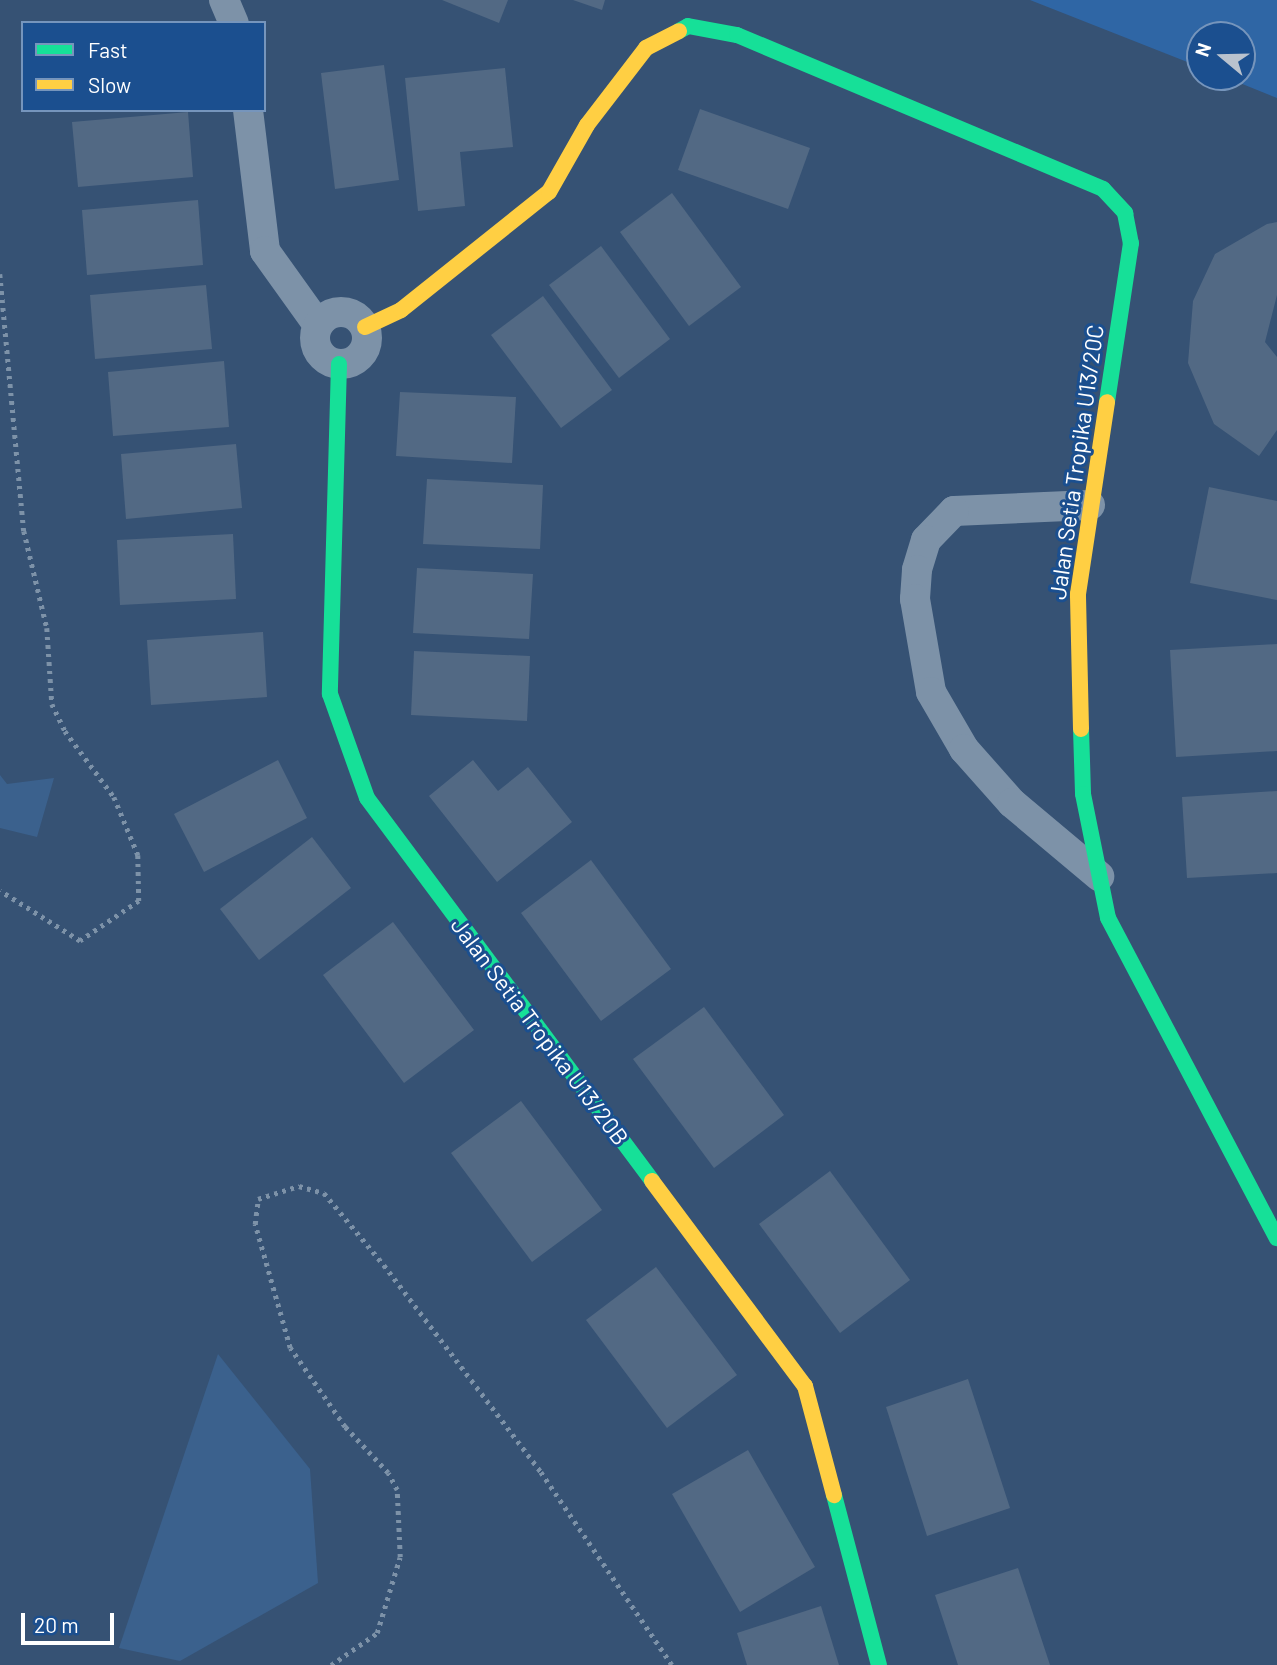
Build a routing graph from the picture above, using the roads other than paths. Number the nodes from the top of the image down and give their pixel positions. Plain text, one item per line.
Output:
1 (224, 0) edge
2 (233, 21) edge
3 (248, 112) edge
4 (318, 325) junction
5 (365, 327) junction
6 (339, 364) junction
7 (1090, 505) junction
8 (1099, 876) junction
9 (1277, 1238) edge
10 (879, 1665) edge

1 - 2 street
3 - 4 street
4 - 5 street
4 - 6 street
5 - 6 street
5 - 7 street, Jalan Setia Tropika U13/20C
6 - 10 street, Jalan Setia Tropika U13/20B
7 - 8 street, Jalan Setia Tropika U13/20C
7 - 8 street
8 - 9 street, Jalan Setia Tropika U13/20C

